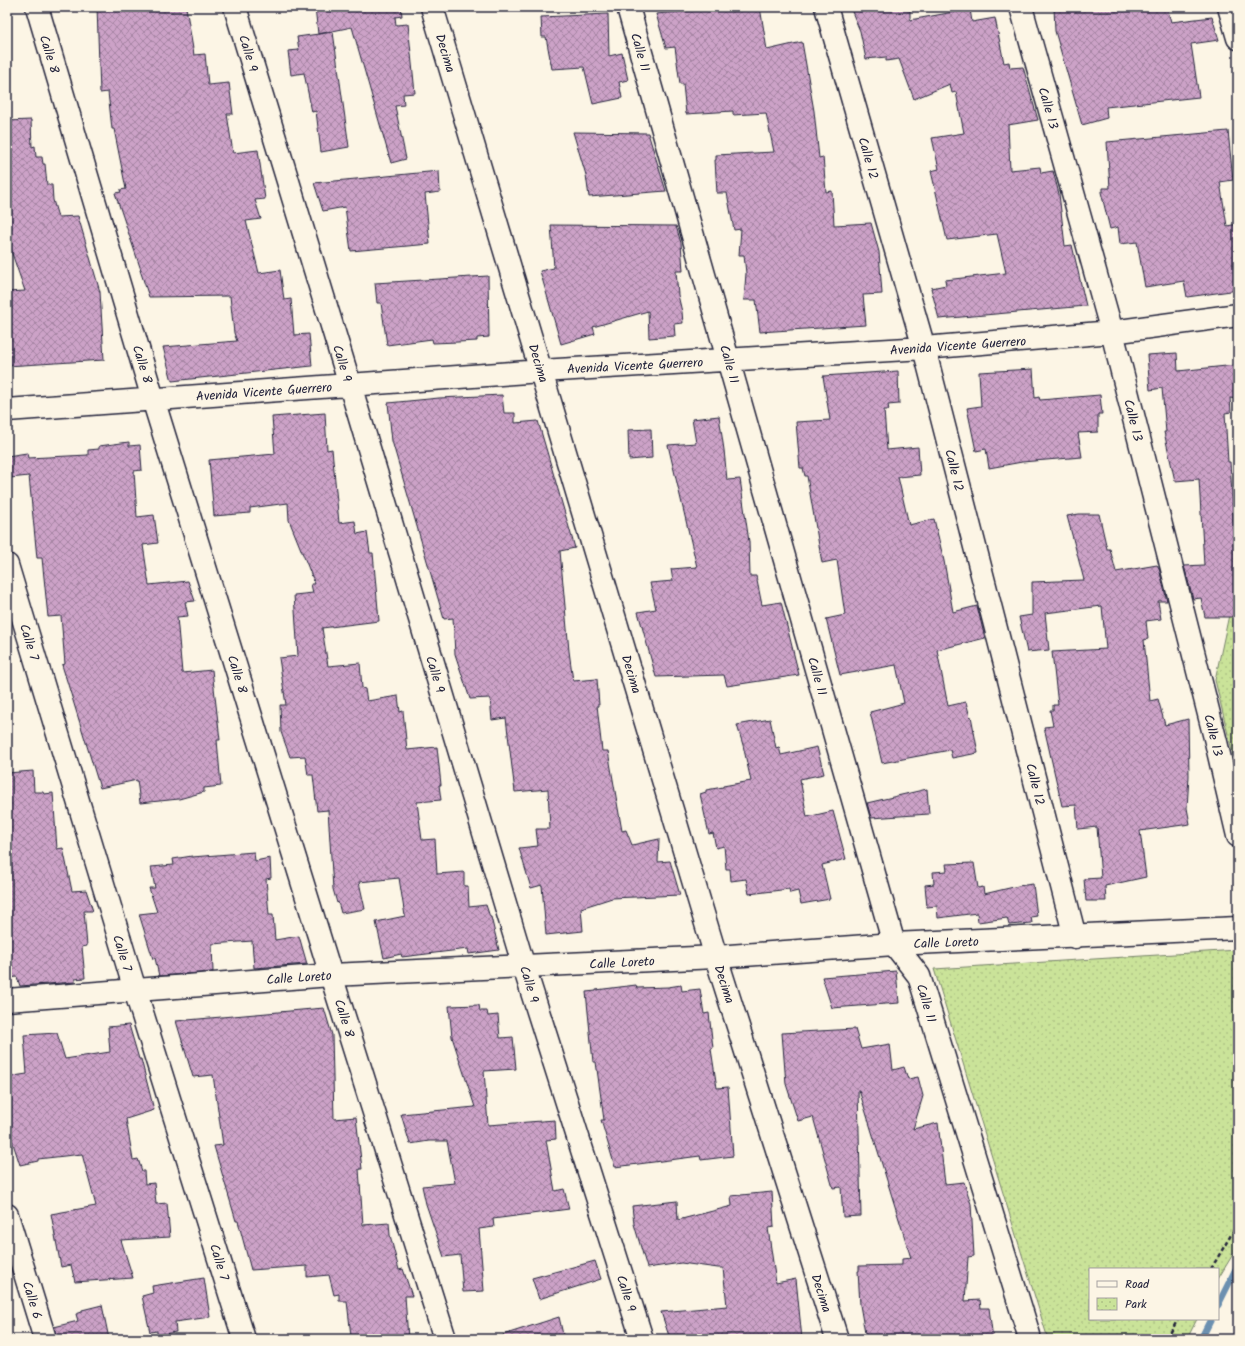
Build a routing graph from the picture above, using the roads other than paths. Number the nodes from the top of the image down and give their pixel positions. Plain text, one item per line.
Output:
1 (36, 7) edge
2 (235, 7) edge
3 (432, 7) edge
4 (628, 7) edge
5 (826, 7) edge
6 (1021, 7) edge
7 (1229, 7) edge
8 (1238, 38) edge
9 (1238, 315) edge
10 (1112, 332) junction
11 (924, 348) junction
12 (729, 360) junction
13 (541, 371) junction
14 (350, 385) junction
15 (153, 399) junction
16 (7, 410) edge
17 (7, 565) edge
18 (1238, 836) edge
19 (1238, 928) edge
20 (1075, 937) junction
21 (894, 944) junction
22 (716, 957) junction
23 (524, 967) junction
24 (331, 975) junction
25 (134, 990) junction
26 (7, 1000) edge
27 (7, 1216) edge
28 (1029, 1335) dead end
29 (45, 1339) edge
30 (244, 1339) edge
31 (445, 1339) edge
32 (642, 1339) edge
33 (837, 1339) edge

1 - 15 street, Calle 8
2 - 14 street, Calle 9
3 - 13 street, Decima
4 - 12 street, Calle 11
5 - 11 street, Calle 12
6 - 10 street, Calle 13
7 - 8 street
9 - 10 street, Avenida Vicente Guerrero
10 - 11 street, Avenida Vicente Guerrero
10 - 18 street, Calle 13
11 - 12 street, Avenida Vicente Guerrero
11 - 20 street, Calle 12
12 - 13 street, Avenida Vicente Guerrero
12 - 21 street, Calle 11
13 - 14 street, Avenida Vicente Guerrero
13 - 22 street, Decima
14 - 15 street, Avenida Vicente Guerrero
14 - 23 street, Calle 9
15 - 16 street, Avenida Vicente Guerrero
15 - 24 street, Calle 8
17 - 25 street, Calle 7
19 - 20 street, Calle Loreto
20 - 21 street, Calle Loreto
21 - 22 street, Calle Loreto
21 - 28 street, Calle 11
22 - 23 street, Calle Loreto
22 - 33 street, Decima
23 - 24 street, Calle Loreto
23 - 32 street, Calle 9
24 - 25 street, Calle Loreto
24 - 31 street, Calle 8
25 - 26 street, Calle Loreto
25 - 30 street, Calle 7
27 - 29 street, Calle 6

